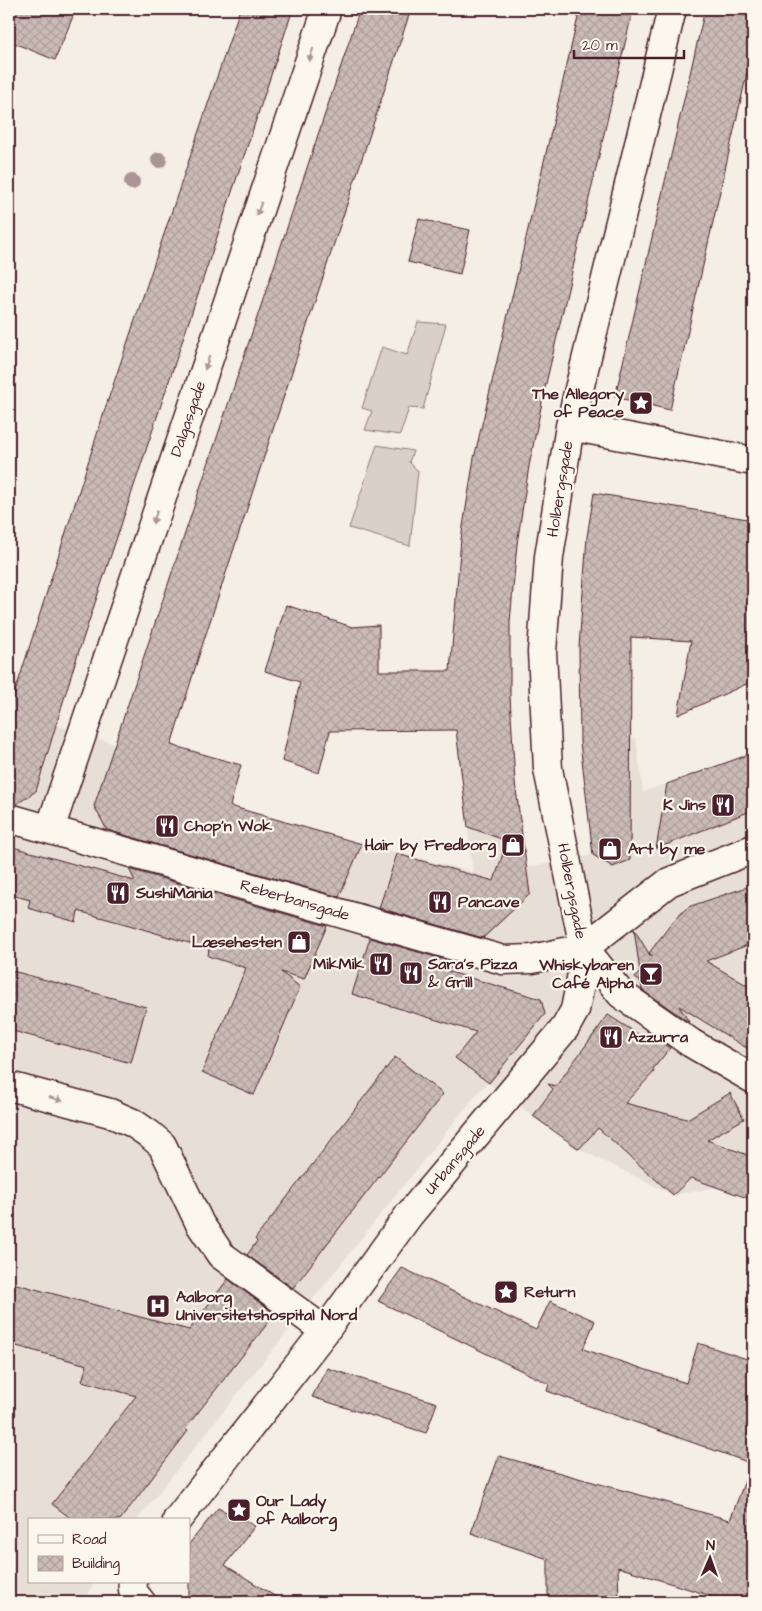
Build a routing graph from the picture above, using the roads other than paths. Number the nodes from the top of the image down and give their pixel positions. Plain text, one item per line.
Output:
1 (327, 9) edge
2 (672, 9) edge
3 (570, 426) junction
4 (753, 461) edge
5 (9, 818) edge
6 (50, 829) junction
7 (753, 849) edge
8 (584, 948) junction
9 (753, 1079) edge
10 (9, 1086) edge
11 (325, 1331) junction
12 (179, 1518) edge

1 -> 6 street, Dalgasgade
2 - 3 street, Holbergsgade
3 - 4 street
3 - 8 street, Holbergsgade
5 - 6 street, Reberbansgade
6 - 8 street, Reberbansgade
7 - 8 street
8 - 9 street
8 - 11 street, Urbansgade
10 -> 11 street
11 - 12 street, Urbansgade

